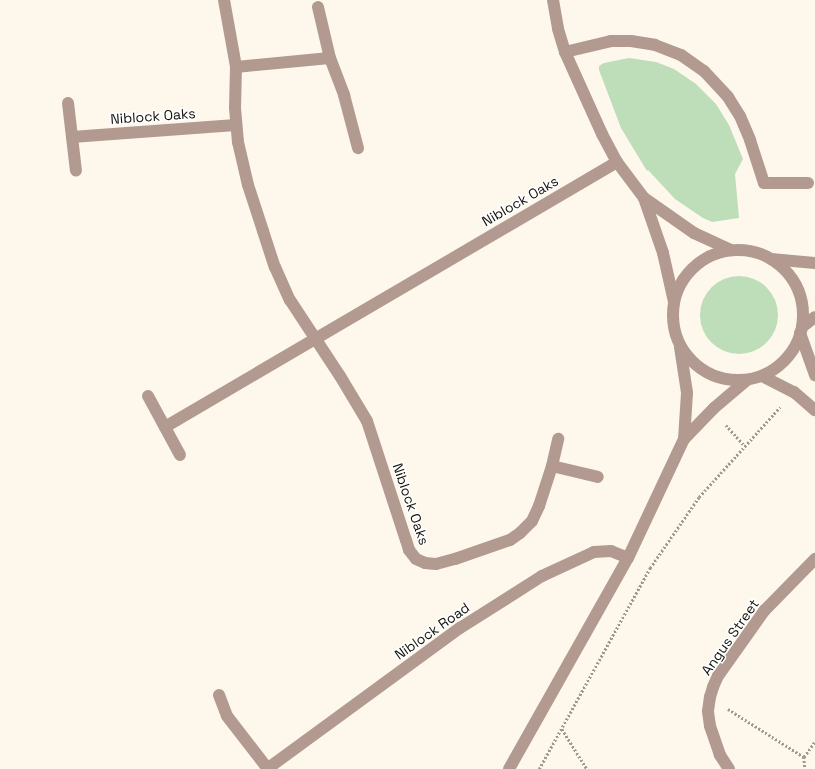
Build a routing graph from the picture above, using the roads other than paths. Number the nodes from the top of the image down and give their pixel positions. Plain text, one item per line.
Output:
1 (224, 0) edge
2 (553, 0) edge
3 (318, 7) dead end
4 (565, 52) junction
5 (330, 58) junction
6 (236, 67) junction
7 (68, 103) dead end
8 (236, 125) junction
9 (72, 136) junction
10 (358, 148) dead end
11 (617, 162) junction
12 (76, 171) dead end
13 (808, 183) dead end
14 (644, 198) junction
15 (731, 250) junction
16 (771, 259) junction
17 (815, 263) edge
18 (674, 303) junction
19 (815, 317) edge
20 (801, 330) junction
21 (314, 338) junction
22 (679, 343) junction
23 (815, 375) edge
24 (762, 376) junction
25 (746, 380) junction
26 (148, 396) dead end
27 (815, 410) edge
28 (165, 427) junction
29 (684, 439) junction
30 (558, 440) dead end
31 (180, 455) dead end
32 (552, 466) junction
33 (598, 477) dead end
34 (628, 558) junction
35 (815, 559) edge
36 (219, 695) dead end
37 (512, 768) edge
38 (268, 769) edge
39 (729, 769) edge

1 - 6 street, Niblock Oaks
2 - 4 street
3 - 5 street
4 - 11 street
4 - 13 street
5 - 6 street
5 - 10 street
6 - 8 street, Niblock Oaks
7 - 9 street
8 - 9 street, Niblock Oaks
8 - 21 street, Niblock Oaks
9 - 12 street
11 - 14 street
11 - 21 street, Niblock Oaks
14 - 15 street
14 - 18 street
15 - 16 street
15 - 18 street
16 - 17 street
16 - 20 street
18 - 22 street
19 - 20 street
20 - 23 street
20 - 24 street
21 - 28 street, Niblock Oaks
21 - 32 street, Niblock Oaks
22 - 25 street
22 - 29 street
24 - 25 street
24 - 27 street
25 - 29 street
26 - 28 street
28 - 31 street
29 - 34 street
30 - 32 street, Niblock Oaks
32 - 33 street
34 - 37 street
34 - 38 street, Niblock Road
35 - 39 street, Angus Street
36 - 38 street

